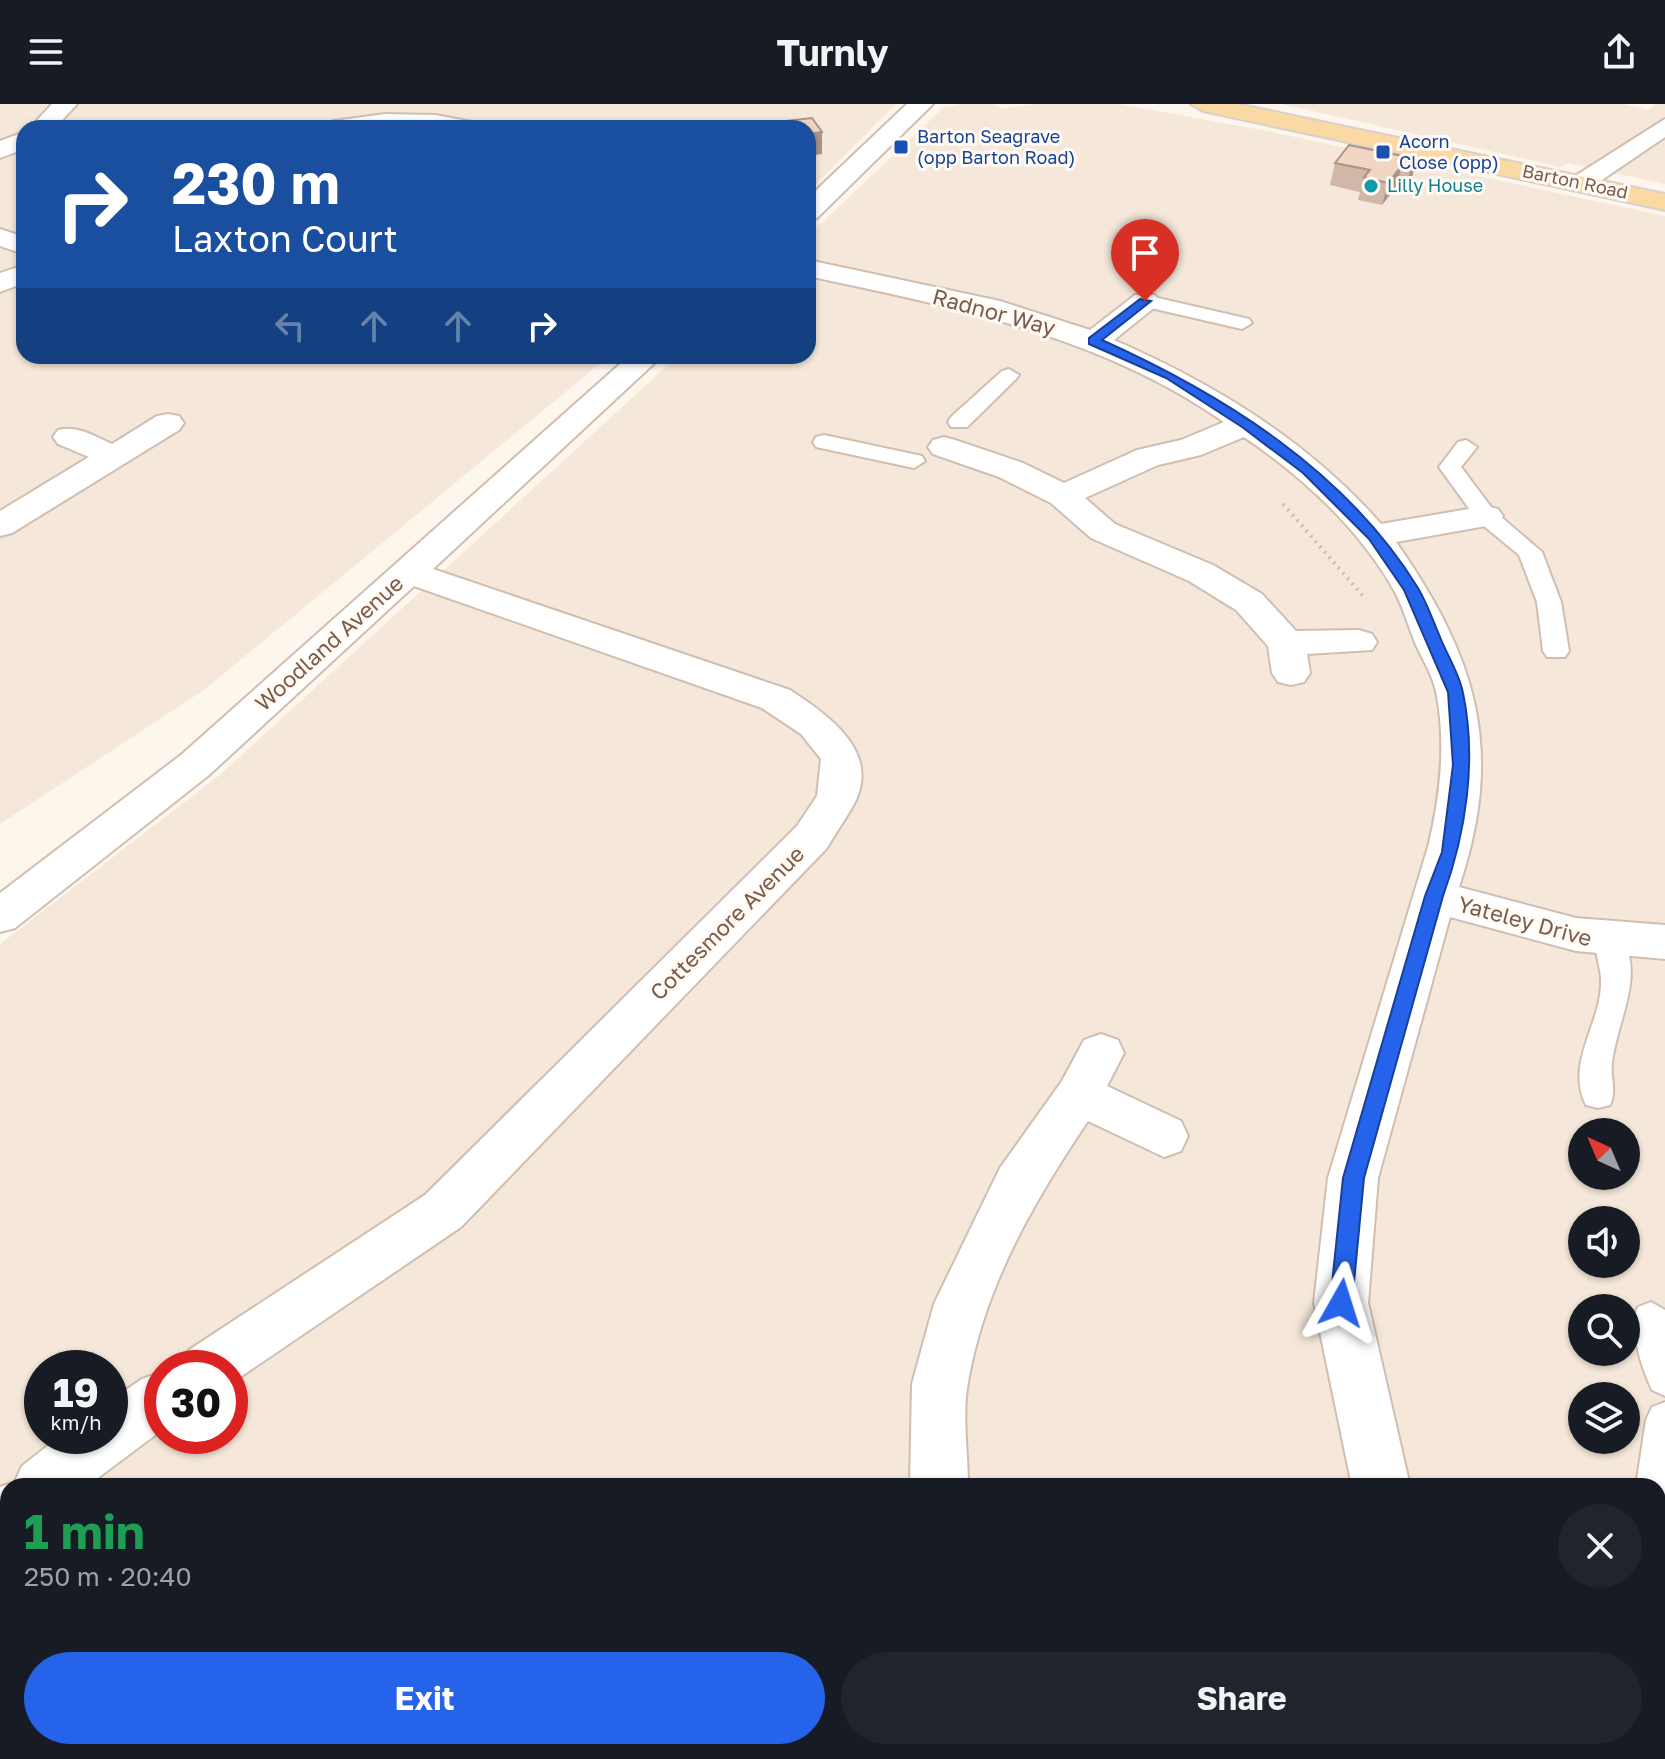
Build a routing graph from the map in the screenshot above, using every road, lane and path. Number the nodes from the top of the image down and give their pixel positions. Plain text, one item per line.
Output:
1 (65, 104) edge
2 (921, 104) edge
3 (1203, 104) edge
4 (50, 120) edge
5 (373, 120) edge
6 (414, 120) edge
7 (1665, 126) edge
8 (1581, 183) junction
9 (816, 200) edge
10 (1665, 202) edge
11 (816, 270) edge
12 (1145, 301) joint
13 (1242, 323) dead end
14 (1094, 341) junction
15 (638, 364) edge
16 (1009, 375) dead end
17 (168, 423) dead end
18 (1247, 424) junction
19 (952, 434) junction
20 (69, 437) dead end
21 (824, 442) dead end
22 (1466, 447) dead end
23 (113, 456) junction
24 (914, 461) joint
25 (1063, 496) junction
26 (1282, 503) dead end
27 (1486, 516) junction
28 (0, 526) edge
29 (1374, 536) junction
30 (407, 572) junction
31 (1372, 606) dead end
32 (1359, 642) dead end
33 (1556, 651) dead end
34 (1434, 896) junction
35 (0, 916) edge
36 (1610, 942) junction
37 (1665, 942) edge
38 (1598, 1095) dead end
39 (1164, 1136) dead end
40 (1651, 1319) dead end
41 (235, 1350) edge
42 (1665, 1378) edge
43 (1665, 1420) edge
44 (83, 1454) edge
45 (52, 1478) edge
46 (939, 1478) edge
47 (1379, 1478) edge
48 (1657, 1478) edge

1 - 4 street
2 - 9 street
3 - 8 main road, Barton Road
5 - 6 street
7 - 8 street
8 - 10 main road, Barton Road
11 - 14 street, Radnor Way
12 - 13 lane
12 - 14 street
14 - 18 street, Radnor Way
15 - 30 street, Woodland Avenue
16 - 19 lane
17 - 23 street
18 - 25 street
18 - 29 street, Radnor Way
19 - 24 street
19 - 25 street
20 - 23 street
21 - 24 lane
22 - 27 lane
23 - 28 street
25 - 32 street
26 - 31 path
27 - 29 street
27 - 33 lane
29 - 34 street, Radnor Way
30 - 35 street, Woodland Avenue
30 - 41 street, Cottesmore Avenue
34 - 36 street, Yateley Drive
34 - 47 street, Radnor Way
36 - 37 street, Yateley Drive
36 - 38 lane
39 - 46 street
40 - 42 lane
43 - 48 lane
44 - 45 street

